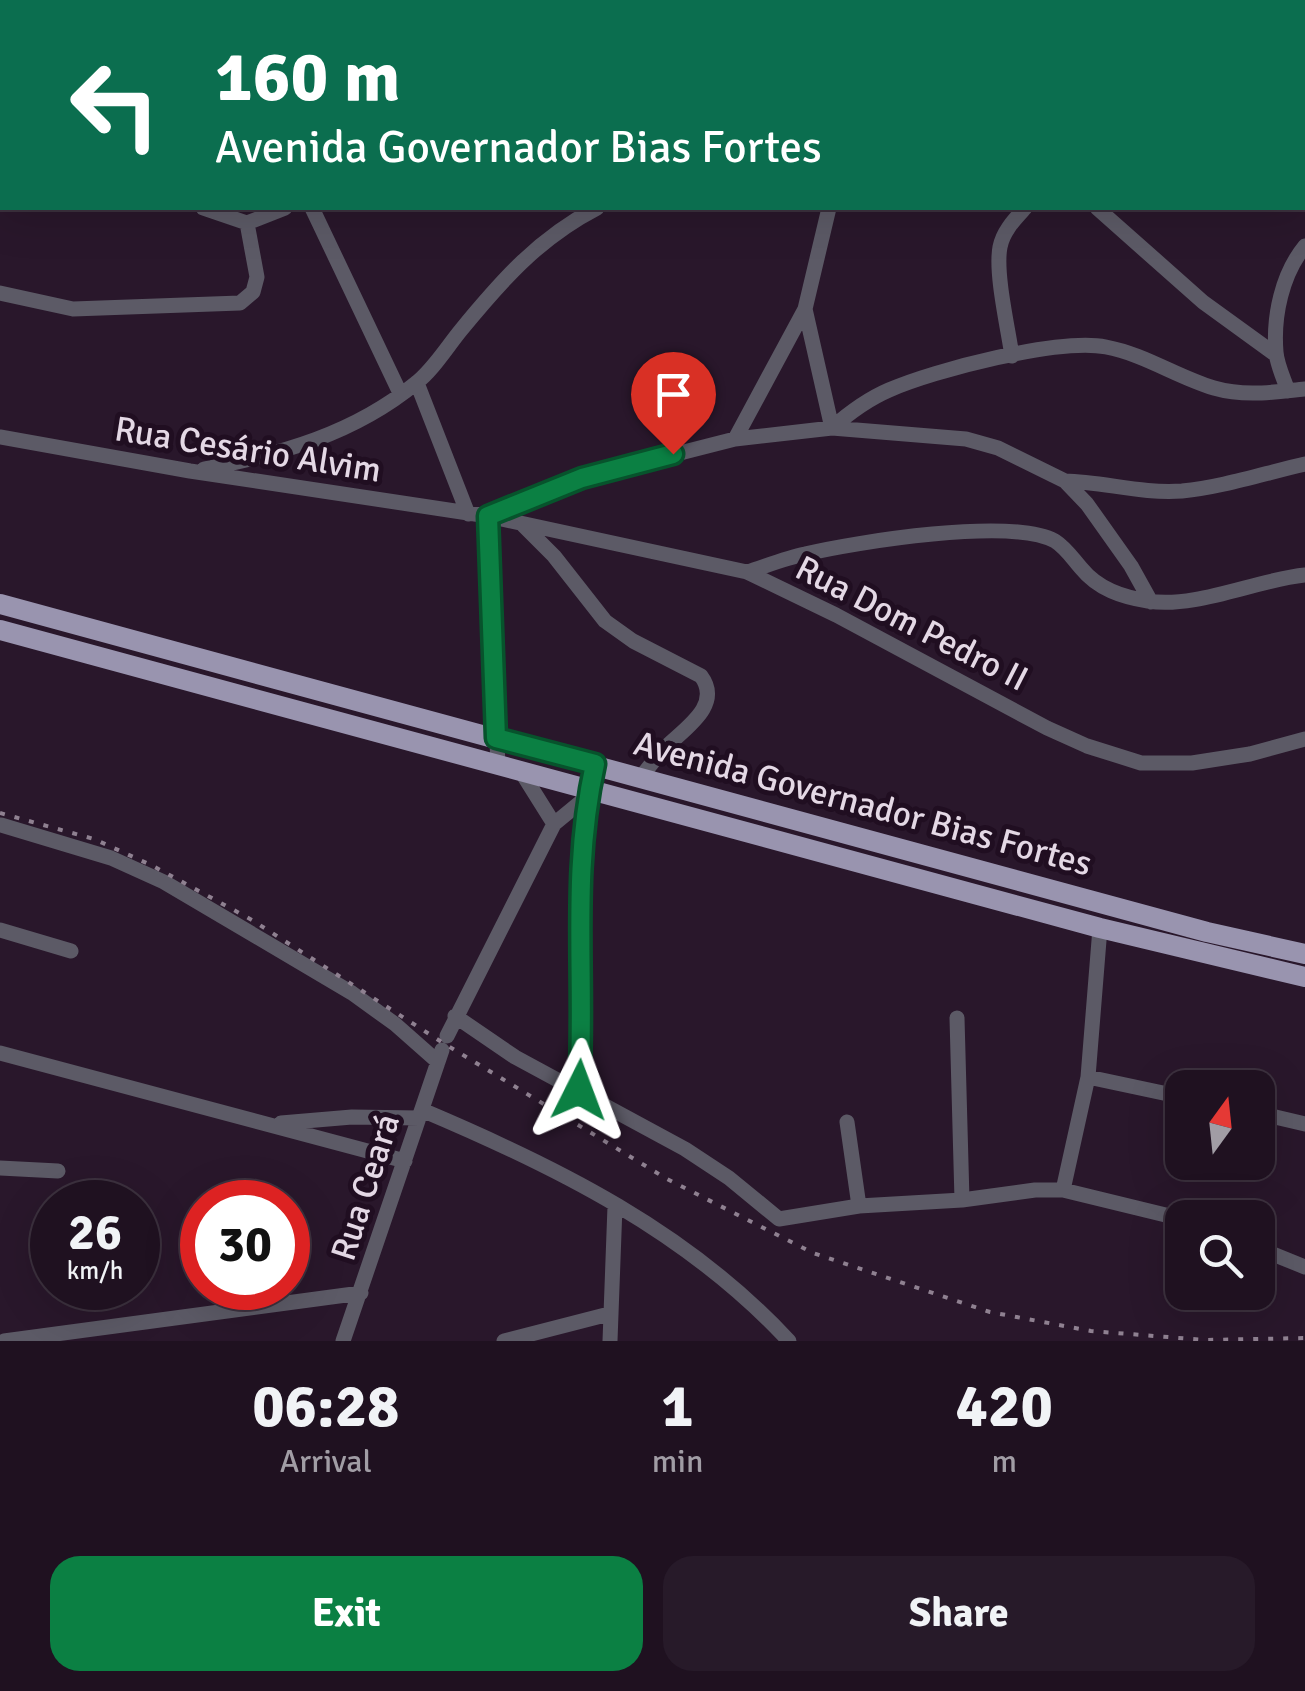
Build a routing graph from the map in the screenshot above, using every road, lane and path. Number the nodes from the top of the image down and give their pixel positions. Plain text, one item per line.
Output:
1 (209, 210) edge
2 (280, 210) edge
3 (313, 210) edge
4 (829, 210) edge
5 (1023, 210) edge
6 (1099, 210) edge
7 (567, 214) edge
8 (247, 223) junction
9 (1305, 246) edge
10 (0, 293) edge
11 (805, 309) junction
12 (1276, 355) junction
13 (1012, 356) junction
14 (418, 383) junction
15 (1305, 389) edge
16 (1288, 391) junction
17 (400, 393) junction
18 (832, 428) junction
19 (0, 436) edge
20 (735, 439) junction
21 (1305, 464) edge
22 (190, 471) junction
23 (1064, 481) junction
24 (468, 514) junction
25 (488, 516) junction
26 (522, 523) junction
27 (747, 572) junction
28 (1305, 575) edge
29 (1151, 602) junction
30 (9, 606) edge
31 (5, 632) edge
32 (210, 661) junction
33 (204, 686) junction
34 (496, 738) junction
35 (1305, 739) edge
36 (595, 764) junction
37 (498, 766) junction
38 (522, 773) junction
39 (642, 776) junction
40 (588, 793) junction
41 (790, 817) junction
42 (554, 824) junction
43 (1, 825) edge
44 (784, 841) junction
45 (1071, 893) junction
46 (1067, 918) junction
47 (1100, 928) junction
48 (0, 930) edge
49 (71, 951) dead end
50 (1305, 954) edge
51 (1305, 978) edge
52 (455, 1016) junction
53 (957, 1018) dead end
54 (442, 1049) junction
55 (0, 1053) edge
56 (1088, 1078) junction
57 (579, 1090) junction
58 (1165, 1094) edge
59 (421, 1114) junction
60 (1275, 1117) edge
61 (847, 1122) dead end
62 (272, 1124) junction
63 (1305, 1124) edge
64 (405, 1161) junction
65 (0, 1168) edge
66 (58, 1171) dead end
67 (1063, 1190) junction
68 (962, 1200) junction
69 (615, 1206) junction
70 (859, 1206) junction
71 (1165, 1215) edge
72 (1275, 1255) edge
73 (1305, 1267) edge
74 (361, 1293) junction
75 (610, 1314) junction
76 (4, 1341) edge
77 (342, 1341) edge
78 (504, 1341) edge
79 (610, 1341) edge
80 (789, 1341) edge

1 - 8 street
2 - 8 street
3 - 17 street
4 - 11 street
5 - 13 street
6 - 12 street
7 - 14 street
8 - 10 street
9 - 12 street
11 - 18 street
11 - 20 street
12 - 16 street
13 - 16 street
13 - 18 street
14 - 17 street
14 - 24 street
15 - 16 street
17 - 22 street
18 - 20 street
18 - 23 street
19 - 22 street, Rua Cesário Alvim
20 - 25 street
21 - 23 street
22 - 24 street, Rua Cesário Alvim
23 - 29 street
24 - 25 street, Rua Cesário Alvim
25 - 26 street, Rua Dom Pedro II
25 - 34 street
26 - 27 street, Rua Dom Pedro II
26 - 39 street
27 - 29 street
27 - 35 street, Rua Dom Pedro II
28 - 29 street
30 - 31 main road
30 - 32 main road, Avenida Governador Bias Fortes
31 - 33 main road, Avenida Governador Bias Fortes
32 - 33 main road
32 - 34 main road, Avenida Governador Bias Fortes
33 - 37 main road, Avenida Governador Bias Fortes
34 - 36 main road, Avenida Governador Bias Fortes
34 - 37 street
36 - 39 main road, Avenida Governador Bias Fortes
36 - 40 street
37 - 38 main road, Avenida Governador Bias Fortes
38 - 40 main road, Avenida Governador Bias Fortes
38 - 42 street
39 - 41 main road, Avenida Governador Bias Fortes
40 - 42 street, Rua Ceará
40 - 44 main road, Avenida Governador Bias Fortes
40 - 57 street
41 - 44 main road
41 - 45 main road, Avenida Governador Bias Fortes
42 - 52 street, Rua Ceará
43 - 54 street
44 - 46 main road, Avenida Governador Bias Fortes
45 - 46 main road
45 - 50 main road, Avenida Governador Bias Fortes
46 - 47 main road, Avenida Governador Bias Fortes
47 - 51 main road, Avenida Governador Bias Fortes
47 - 56 street
48 - 49 street
52 - 54 street, Rua Ceará
52 - 57 street
53 - 68 street
54 - 59 street, Rua Ceará
55 - 62 street
56 - 58 street
56 - 67 street
57 - 70 street
59 - 62 street
59 - 64 street, Rua Ceará
59 - 69 street
60 - 63 street
61 - 70 street
62 - 64 street
64 - 74 street, Rua Ceará
65 - 66 street
67 - 68 street
67 - 71 street
68 - 70 street
69 - 75 street
69 - 80 street
72 - 73 street
74 - 76 street
74 - 77 street, Rua Ceará
75 - 78 street
75 - 79 street

